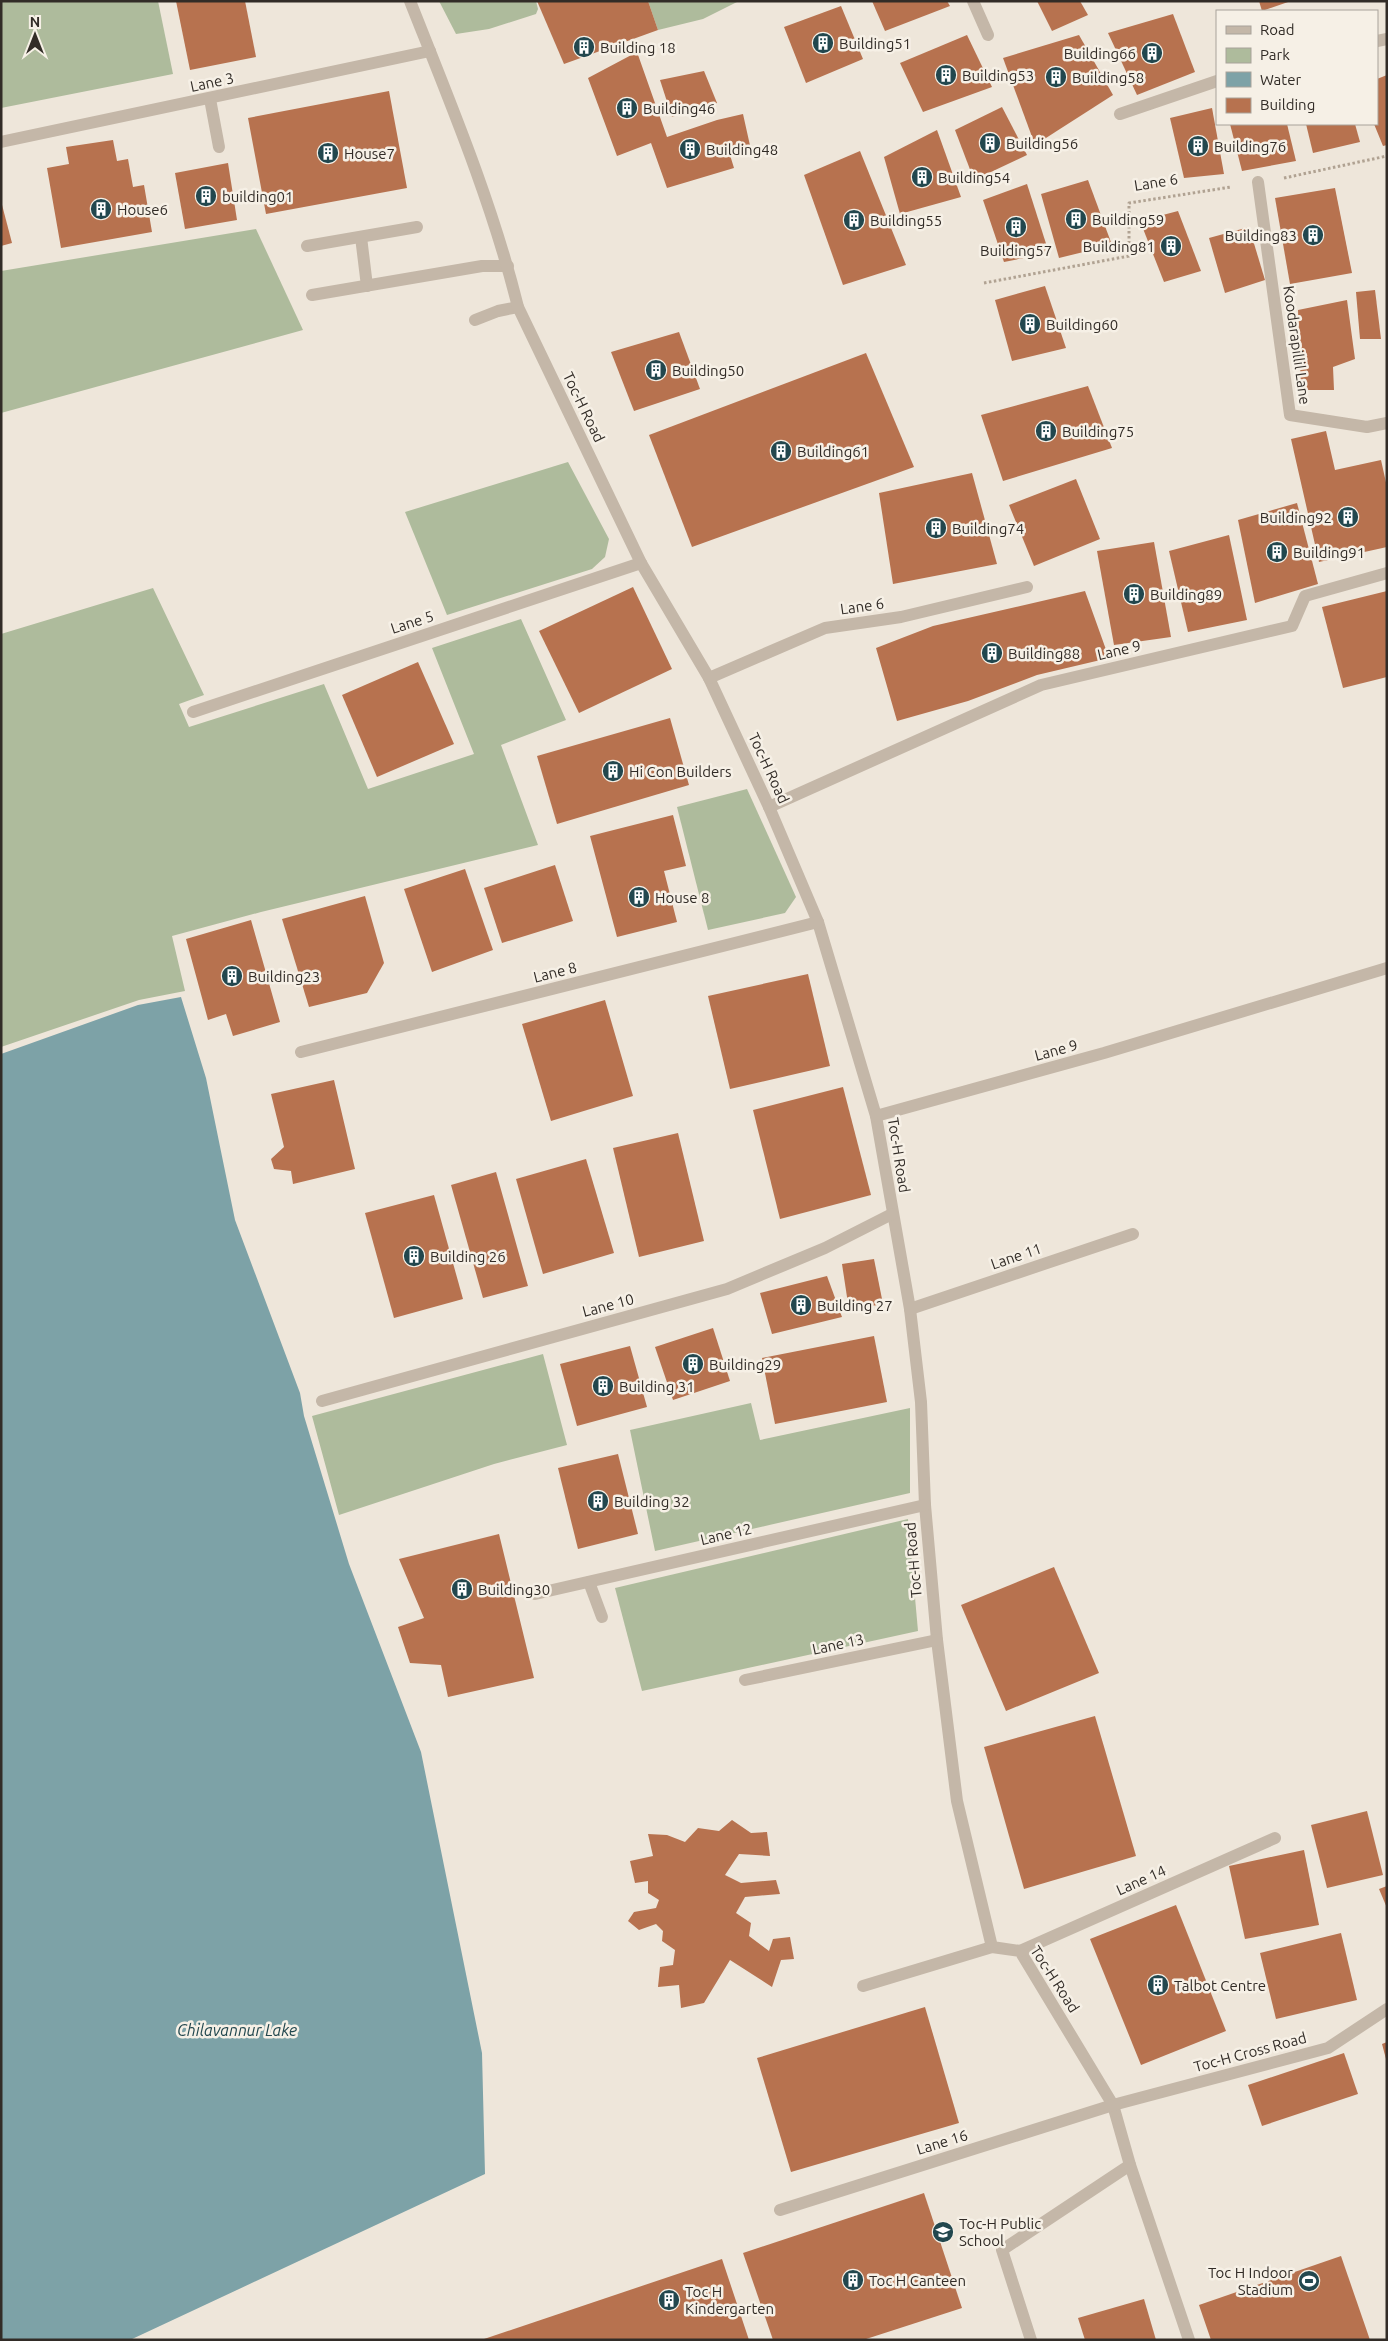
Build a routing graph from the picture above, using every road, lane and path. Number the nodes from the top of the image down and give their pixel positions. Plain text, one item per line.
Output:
1 (410, 1) edge
2 (973, 1) edge
3 (988, 35) dead end
4 (430, 51) junction
5 (1216, 81) edge
6 (210, 99) junction
7 (1120, 114) dead end
8 (1, 142) edge
9 (219, 147) dead end
10 (1387, 156) edge
11 (1258, 182) junction
12 (417, 227) dead end
13 (362, 236) junction
14 (306, 246) dead end
15 (508, 266) junction
16 (984, 283) dead end
17 (367, 286) junction
18 (312, 295) dead end
19 (518, 307) junction
20 (475, 320) dead end
21 (1387, 423) edge
22 (641, 563) junction
23 (1387, 573) edge
24 (1027, 587) dead end
25 (710, 678) junction
26 (193, 712) dead end
27 (769, 807) junction
28 (818, 922) junction
29 (1387, 968) edge
30 (301, 1052) dead end
31 (876, 1116) junction
32 (892, 1214) junction
33 (1133, 1234) dead end
34 (910, 1309) junction
35 (322, 1401) dead end
36 (925, 1505) junction
37 (589, 1582) junction
38 (536, 1594) dead end
39 (602, 1617) dead end
40 (937, 1640) junction
41 (746, 1680) dead end
42 (1275, 1838) dead end
43 (992, 1947) junction
44 (1020, 1951) junction
45 (862, 1986) dead end
46 (1387, 2009) edge
47 (1113, 2105) junction
48 (1130, 2165) junction
49 (780, 2210) dead end
50 (1031, 2340) edge
51 (1188, 2340) edge

1 - 4 street, Toc-H Road
2 - 3 street
4 - 6 street, Lane 3
4 - 15 street, Toc-H Road
5 - 7 street
6 - 8 street, Lane 3
6 - 9 street
10 - 11 path, Lane 6
11 - 16 path, Lane 6
11 - 21 street, Koodarapillil Lane
12 - 13 street
13 - 14 street
13 - 17 street
15 - 17 street
15 - 19 street, Toc-H Road
17 - 18 street
19 - 20 street
19 - 22 street, Toc-H Road
22 - 25 street, Toc-H Road
22 - 26 street, Lane 5
23 - 27 street, Lane 9
24 - 25 street, Lane 6
25 - 27 street, Toc-H Road
27 - 28 street, Toc-H Road
28 - 30 street, Lane 8
28 - 31 street, Toc-H Road
29 - 31 street, Lane 9
31 - 32 street, Toc-H Road
32 - 34 street, Toc-H Road
32 - 35 street, Lane 10
33 - 34 street, Lane 11
34 - 36 street, Toc-H Road
36 - 37 street, Lane 12
36 - 40 street, Toc-H Road
37 - 38 street, Lane 12
37 - 39 street
40 - 41 street, Lane 13
40 - 43 street, Toc-H Road
42 - 44 street, Lane 14
43 - 44 street, Toc-H Road
43 - 45 street
44 - 47 street, Toc-H Road
46 - 47 street, Toc-H Cross Road
47 - 48 street, Toc-H Road
47 - 49 street, Lane 16
48 - 50 street
48 - 51 street, Toc-H Road

